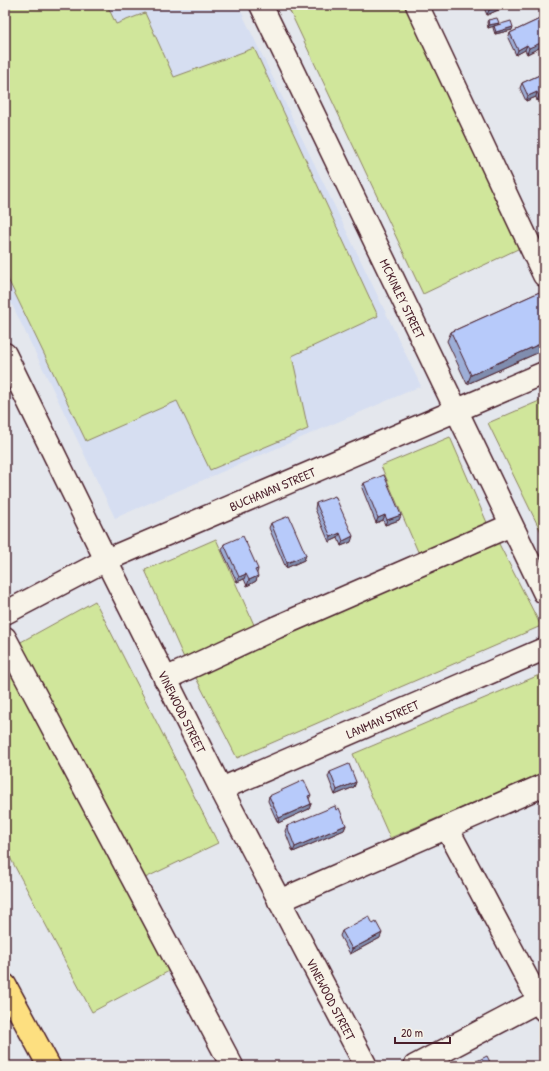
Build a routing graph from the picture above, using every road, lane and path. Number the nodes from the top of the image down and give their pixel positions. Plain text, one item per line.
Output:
1 (261, 5) edge
2 (417, 5) edge
3 (544, 276) edge
4 (5, 354) edge
5 (544, 374) edge
6 (456, 411) junction
7 (511, 525) junction
8 (106, 560) junction
9 (544, 592) edge
10 (5, 613) edge
11 (5, 638) edge
12 (544, 649) edge
13 (165, 679) junction
14 (544, 785) edge
15 (221, 789) junction
16 (446, 828) junction
17 (279, 901) junction
18 (5, 985) edge
19 (542, 1003) edge
20 (49, 1066) edge
21 (232, 1066) edge
22 (366, 1066) edge
23 (415, 1066) edge

1 - 6 street, MCKINLEY STREET
2 - 3 street
4 - 8 street, VINEWOOD STREET
5 - 6 street, BUCHANAN STREET
6 - 7 street, MCKINLEY STREET
6 - 8 street, BUCHANAN STREET
7 - 9 street, MCKINLEY STREET
7 - 13 street
8 - 10 street, BUCHANAN STREET
8 - 13 street, VINEWOOD STREET
11 - 21 street
12 - 15 street, LANMAN STREET
13 - 15 street, VINEWOOD STREET
14 - 16 street
15 - 17 street, VINEWOOD STREET
16 - 17 street
16 - 19 street
17 - 22 street, VINEWOOD STREET
18 - 20 main road
19 - 23 street

